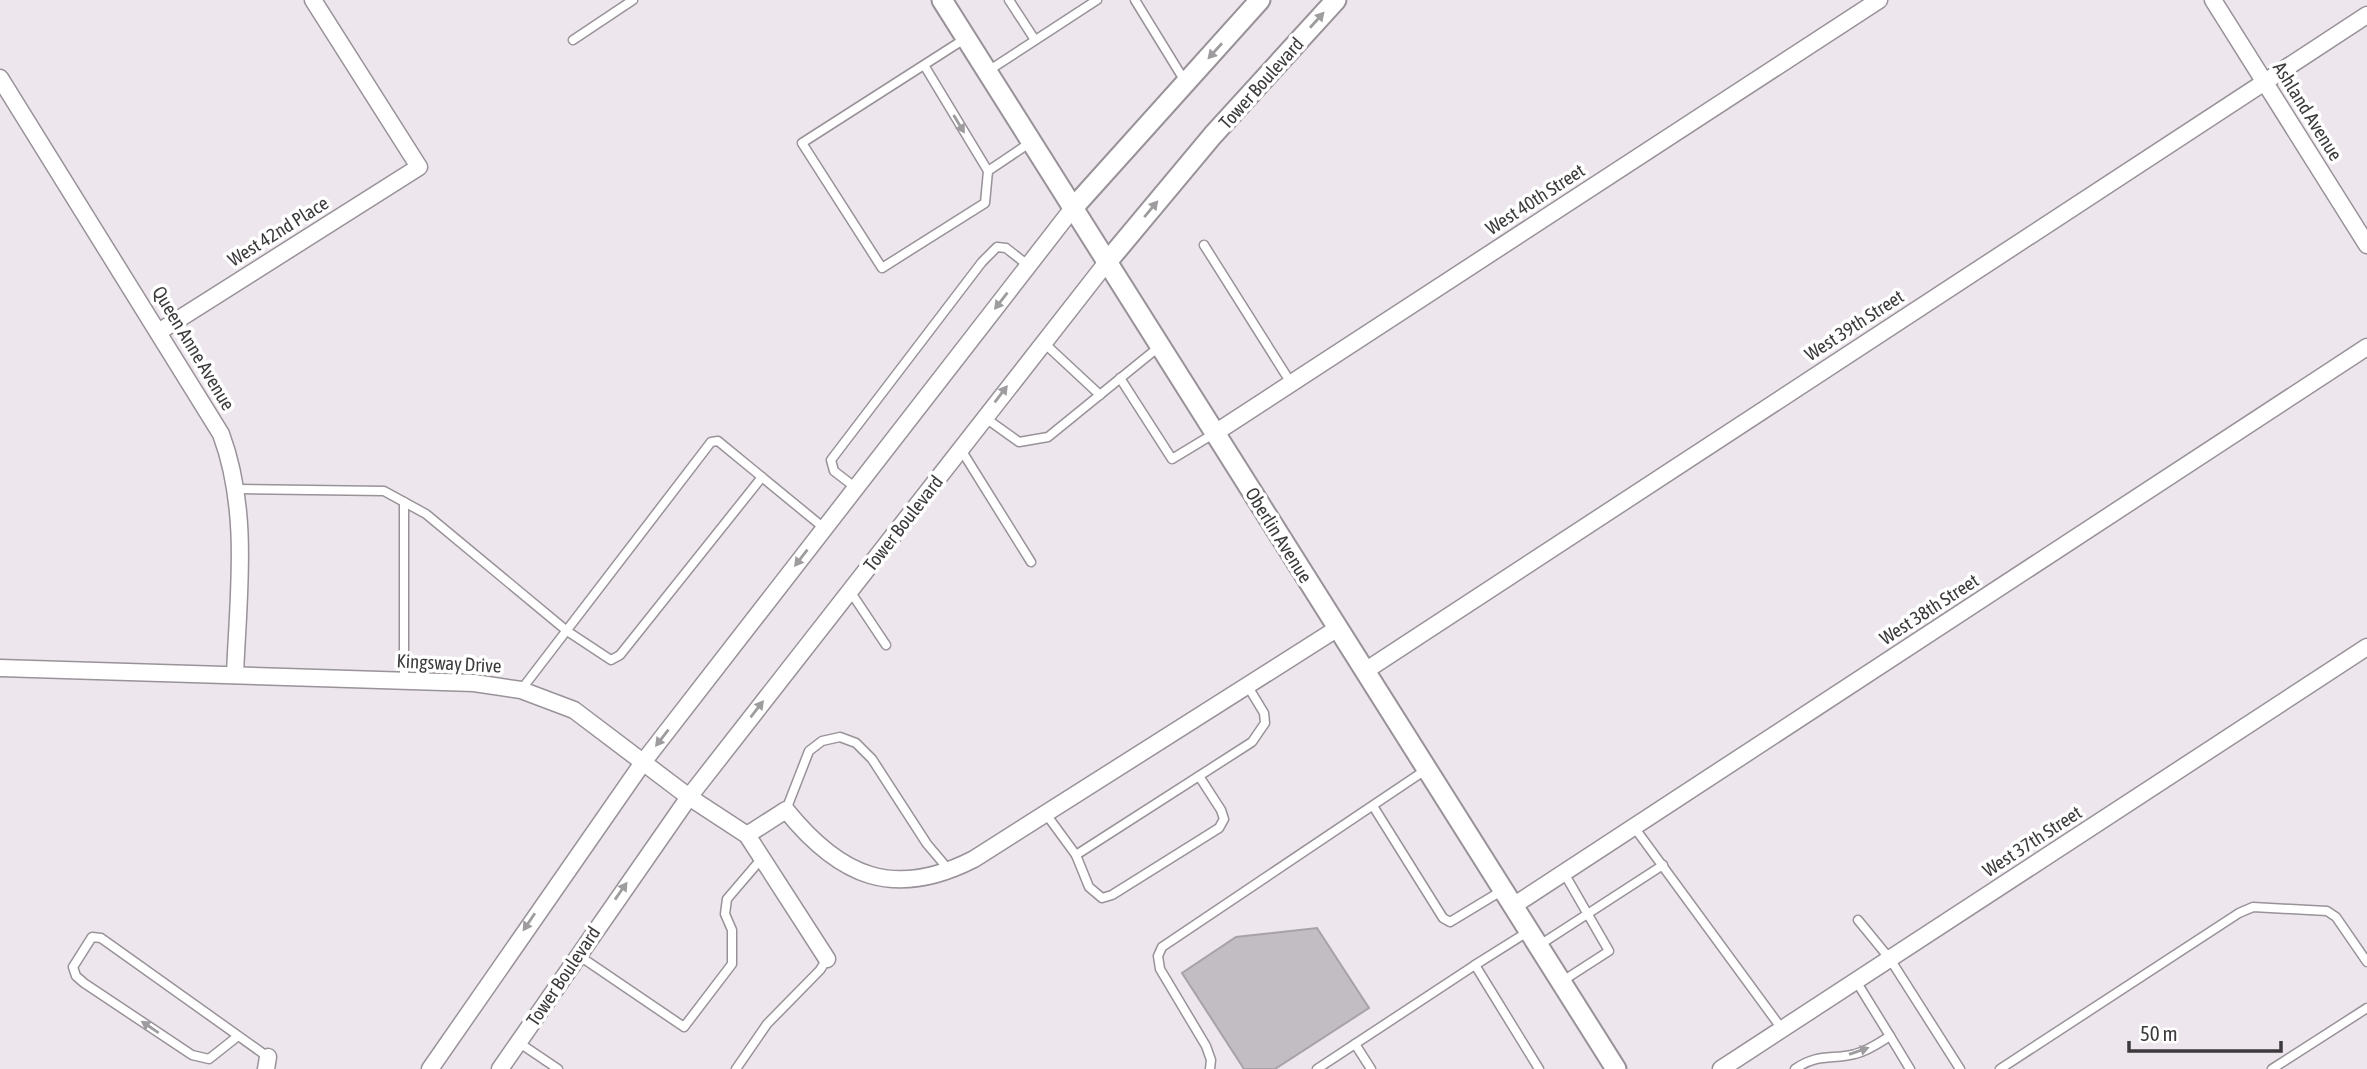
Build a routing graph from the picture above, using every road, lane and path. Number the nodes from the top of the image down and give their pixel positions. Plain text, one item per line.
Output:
1 (313, 0) edge
2 (633, 0) edge
3 (942, 0) edge
4 (1009, 0) edge
5 (1097, 0) edge
6 (1135, 0) edge
7 (1260, 0) edge
8 (1336, 0) edge
9 (1879, 0) edge
10 (2213, 0) edge
11 (2367, 15) edge
12 (966, 38) junction
13 (573, 40) dead end
14 (1035, 40) junction
15 (924, 65) junction
16 (988, 72) junction
17 (0, 78) edge
18 (2264, 82) junction
19 (1186, 83) junction
20 (1031, 142) junction
21 (988, 171) junction
22 (1073, 208) junction
23 (1204, 245) dead end
24 (2367, 245) edge
25 (1107, 262) junction
26 (1028, 266) junction
27 (160, 331) junction
28 (1042, 342) junction
29 (1160, 346) junction
30 (2367, 347) edge
31 (1120, 378) junction
32 (1292, 383) junction
33 (1100, 395) junction
34 (984, 417) junction
35 (1215, 433) junction
36 (960, 448) junction
37 (762, 477) junction
38 (856, 488) junction
39 (237, 489) junction
40 (404, 502) junction
41 (824, 528) junction
42 (1031, 562) dead end
43 (850, 591) junction
44 (1338, 628) junction
45 (567, 631) junction
46 (886, 645) dead end
47 (2367, 647) edge
48 (0, 668) edge
49 (1365, 671) junction
50 (236, 676) junction
51 (404, 681) junction
52 (1247, 685) junction
53 (522, 690) junction
54 (644, 761) junction
55 (1427, 769) junction
56 (1199, 776) junction
57 (689, 797) junction
58 (1373, 806) junction
59 (786, 810) junction
60 (1046, 813) junction
61 (1634, 827) junction
62 (747, 835) junction
63 (1076, 855) junction
64 (762, 858) junction
65 (1663, 865) junction
66 (950, 872) junction
67 (1564, 873) junction
68 (1508, 898) junction
69 (1589, 913) junction
70 (1858, 920) dead end
71 (1534, 938) junction
72 (577, 955) junction
73 (827, 959) joint
74 (1890, 959) junction
75 (2367, 962) edge
76 (1475, 965) junction
77 (1856, 981) junction
78 (1561, 982) junction
79 (2367, 1008) edge
80 (1782, 1029) junction
81 (238, 1036) junction
82 (1890, 1036) junction
83 (518, 1042) junction
84 (1355, 1044) junction
85 (267, 1063) edge
86 (430, 1069) edge
87 (500, 1069) edge
88 (558, 1069) edge
89 (736, 1069) edge
90 (1210, 1069) edge
91 (1317, 1069) edge
92 (1371, 1069) edge
93 (1539, 1069) edge
94 (1616, 1069) edge
95 (1721, 1069) edge
96 (1795, 1069) edge
97 (1910, 1069) edge
98 (1960, 1069) edge
99 (2000, 1069) edge
100 (2272, 1069) edge

1 - 27 street, West 42nd Place
2 - 13 lane
3 - 12 street, Oberlin Avenue
4 - 14 lane
5 - 14 lane
6 - 19 lane
7 -> 19 street
25 -> 8 street, Tower Boulevard
9 - 32 street, West 40th Street
10 - 18 street, Ashland Avenue
11 - 18 street, West 39th Street
12 - 15 lane
12 - 16 street, Oberlin Avenue
14 - 16 lane
15 -> 21 lane
15 - 21 lane
16 - 20 street, Oberlin Avenue
17 - 27 street, Queen Anne Avenue
18 - 24 street, Ashland Avenue
18 - 49 street, West 39th Street
19 - 22 street
20 - 21 lane
20 - 22 street, Oberlin Avenue
22 - 25 street, Oberlin Avenue
22 - 26 street
23 - 32 lane
25 - 28 street, Tower Boulevard
25 - 29 street, Oberlin Avenue
26 -> 38 street
26 - 38 lane
27 - 39 street, Queen Anne Avenue
28 - 33 lane
34 -> 28 street, Tower Boulevard
29 - 31 lane
29 - 35 street, Oberlin Avenue
30 - 61 street, West 38th Street
31 - 33 lane
31 - 35 lane
32 - 35 street, West 40th Street
33 - 34 lane
34 - 36 street, Tower Boulevard
35 - 44 street, Oberlin Avenue
36 - 42 lane
36 - 43 street, Tower Boulevard
37 - 41 lane
37 - 45 lane
37 - 45 lane
38 - 41 street
39 - 40 lane
39 - 50 street, Queen Anne Avenue
40 - 45 lane
40 - 51 lane
41 -> 54 street
43 - 46 lane
57 -> 43 street, Tower Boulevard
44 - 49 street, Oberlin Avenue
44 - 52 street
45 - 53 lane
47 - 74 street, West 37th Street
48 - 50 street, Kingsway Drive
49 - 55 street, Oberlin Avenue
50 - 51 street, Kingsway Drive
51 - 53 street, Kingsway Drive
52 - 56 lane
52 - 60 street
53 - 54 street, Kingsway Drive
54 - 57 street, Kingsway Drive
54 -> 86 street
55 - 58 lane
55 - 68 street, Oberlin Avenue
56 - 63 lane
56 - 63 lane
57 - 62 street, Kingsway Drive
72 -> 57 street, Tower Boulevard
58 - 68 lane
58 - 90 lane
59 - 62 street
59 - 66 street
59 - 66 lane
60 - 63 lane
60 - 66 street
61 - 65 lane
61 - 67 street, West 38th Street
62 - 64 street, Kingsway Drive
64 - 72 lane
64 - 73 street, Kingsway Drive
65 - 69 lane
65 - 80 lane
67 - 68 street, West 38th Street
67 - 69 lane
68 - 71 street, Oberlin Avenue
69 - 71 lane
69 - 78 lane
70 - 74 lane
71 - 76 lane
71 - 78 street, Oberlin Avenue
72 - 83 street, Tower Boulevard
73 - 89 lane
74 - 77 street, West 37th Street
74 - 98 lane
75 - 99 lane
76 - 84 lane
76 - 93 lane
77 - 80 street, West 37th Street
77 - 82 lane
78 - 94 street, Oberlin Avenue
79 - 100 lane
80 - 95 street, West 37th Street
81 -> 81 lane
81 - 85 lane
96 -> 82 lane
82 - 97 lane
83 - 87 street, Tower Boulevard
83 - 88 lane
84 - 91 lane
84 - 92 lane

